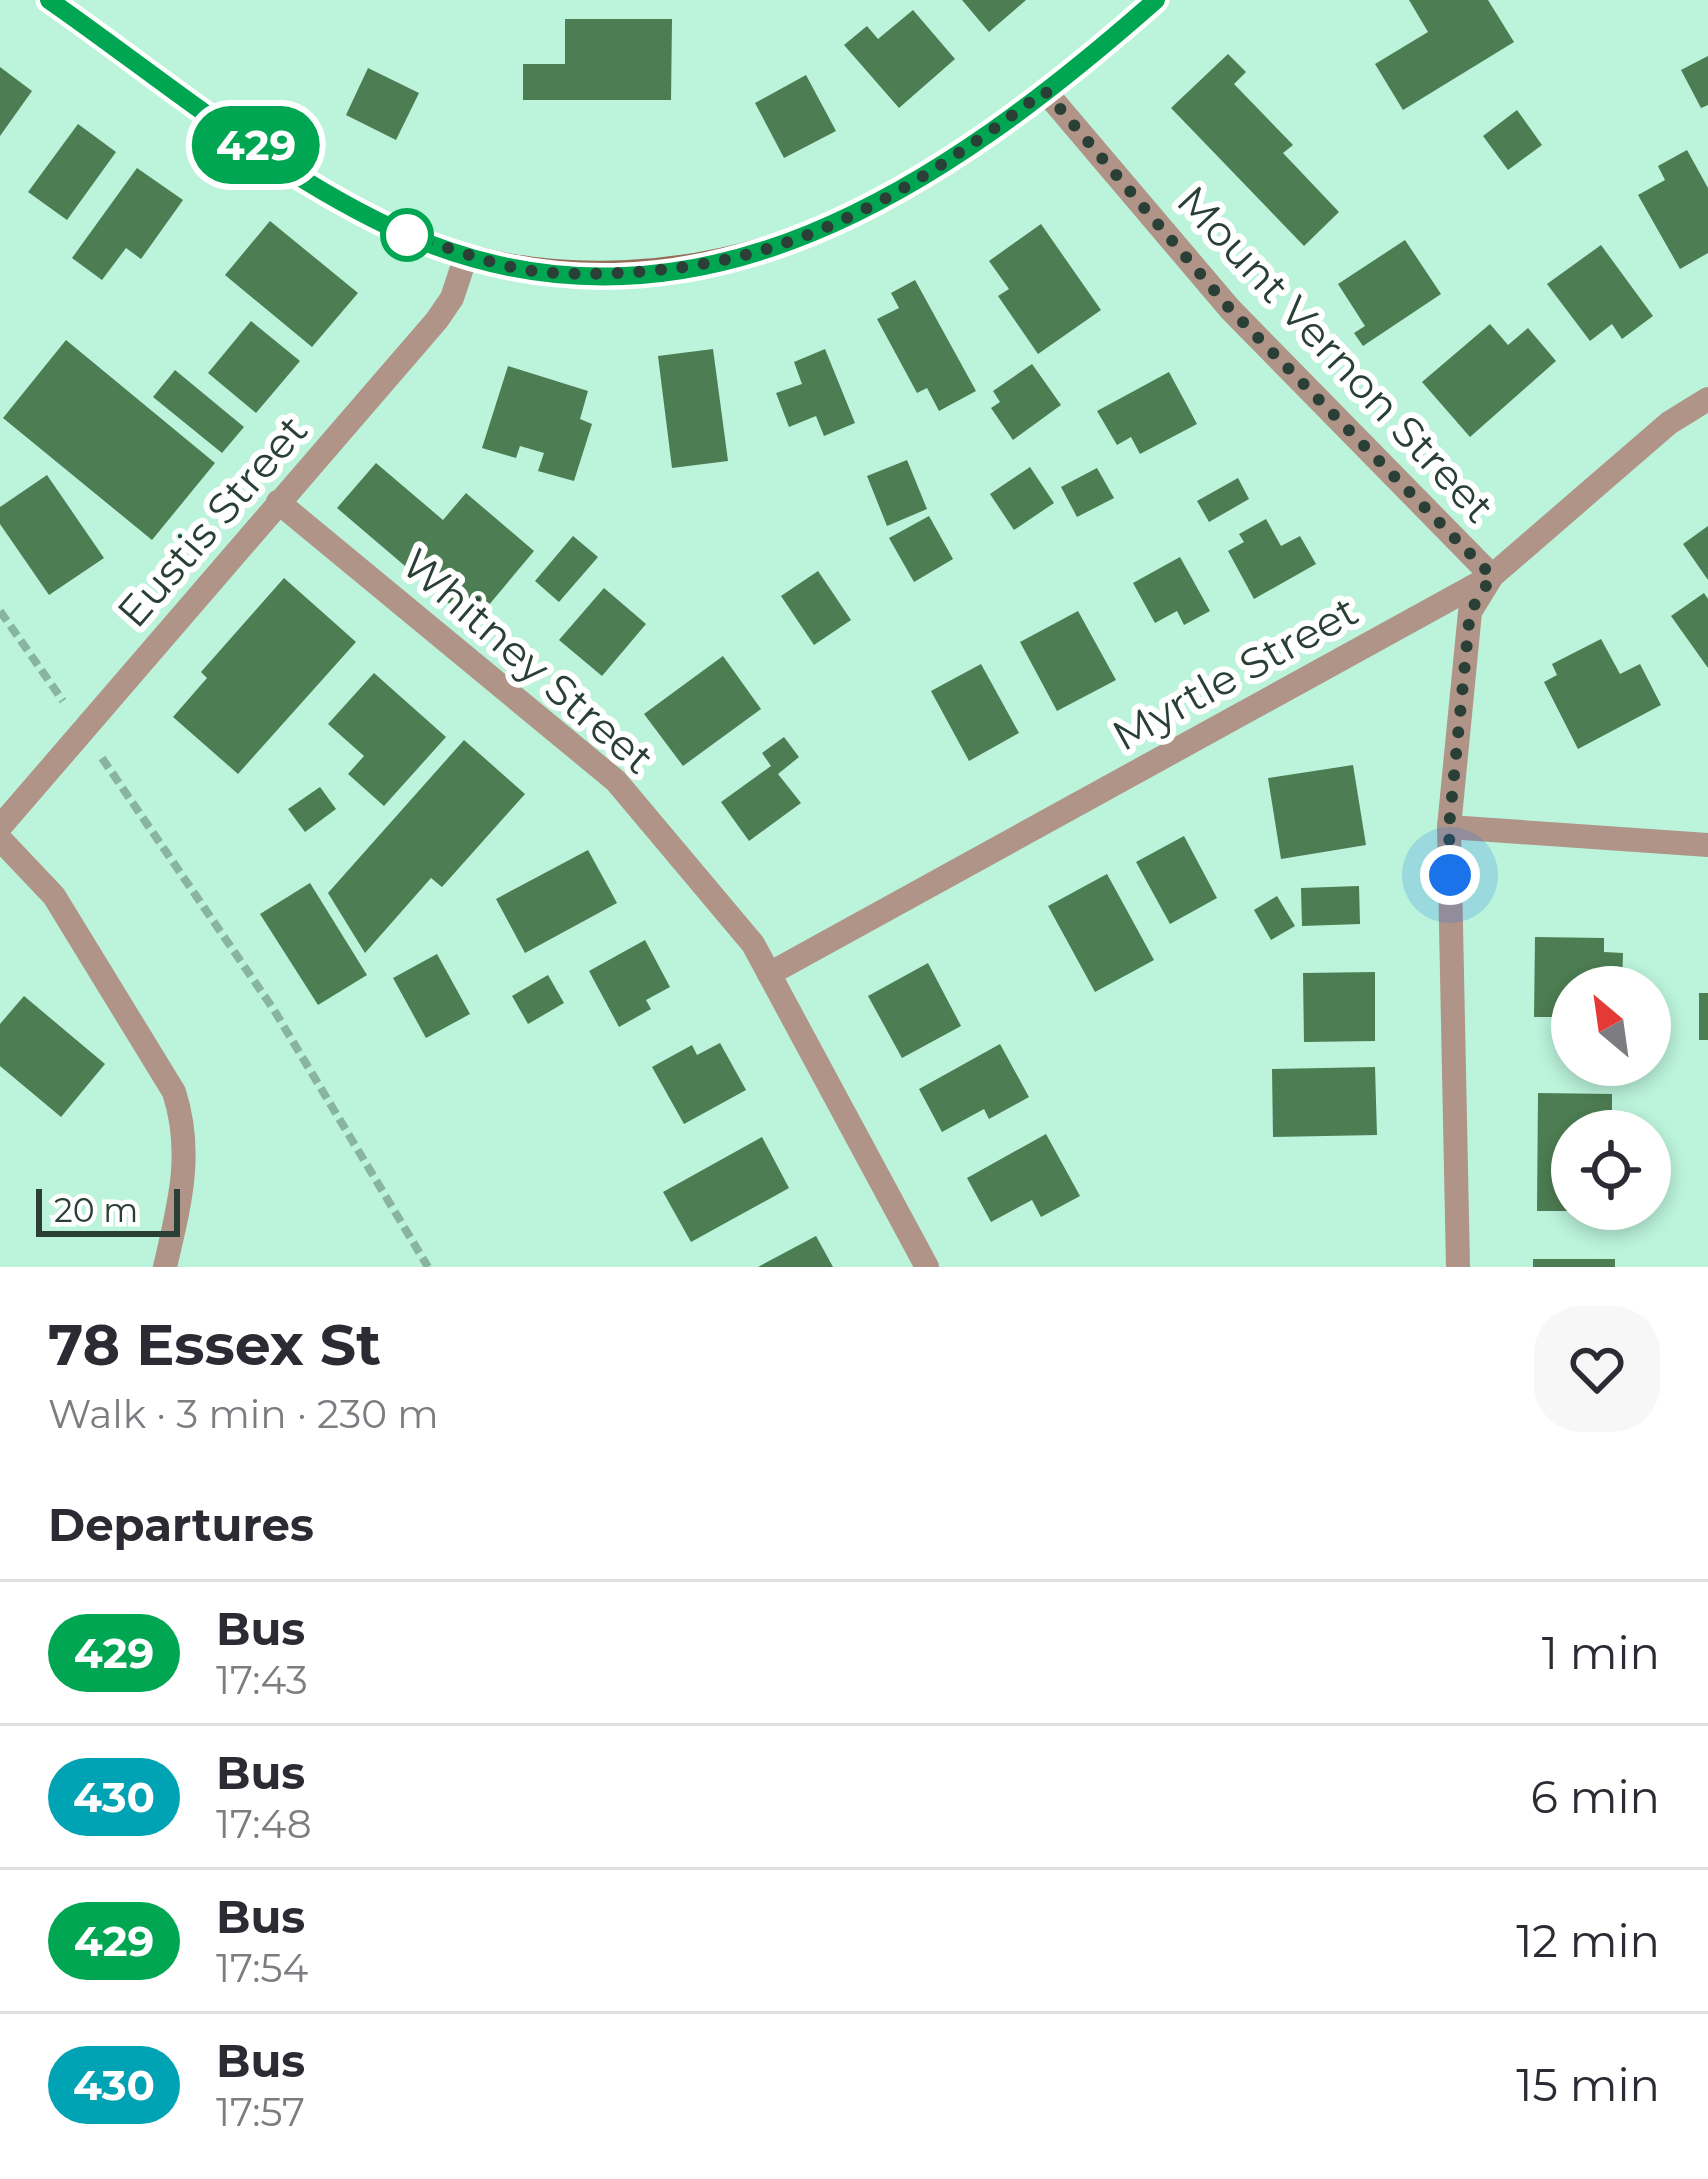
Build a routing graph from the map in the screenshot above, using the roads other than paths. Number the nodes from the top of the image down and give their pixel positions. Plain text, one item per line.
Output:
1 (49, 0) edge
2 (1156, 0) edge
3 (1045, 91) junction
4 (466, 256) junction
5 (1708, 398) edge
6 (278, 502) junction
7 (1492, 576) junction
8 (0, 827) edge
9 (1449, 827) junction
10 (0, 839) edge
11 (1708, 845) edge
12 (770, 974) junction
13 (166, 1267) edge
14 (927, 1267) edge
15 (1458, 1267) edge

1 - 4 main road
2 - 3 main road
3 - 4 main road
3 - 7 street, Mount Vernon Street
4 - 6 street, Eustis Street
5 - 7 street, Myrtle Street
6 - 8 street, Eustis Street
6 - 12 street, Whitney Street
7 - 9 street, Mount Vernon Street
7 - 12 street, Myrtle Street
9 - 11 street
9 - 15 street, Mount Vernon Street
10 - 13 street
12 - 14 street, Whitney Street

